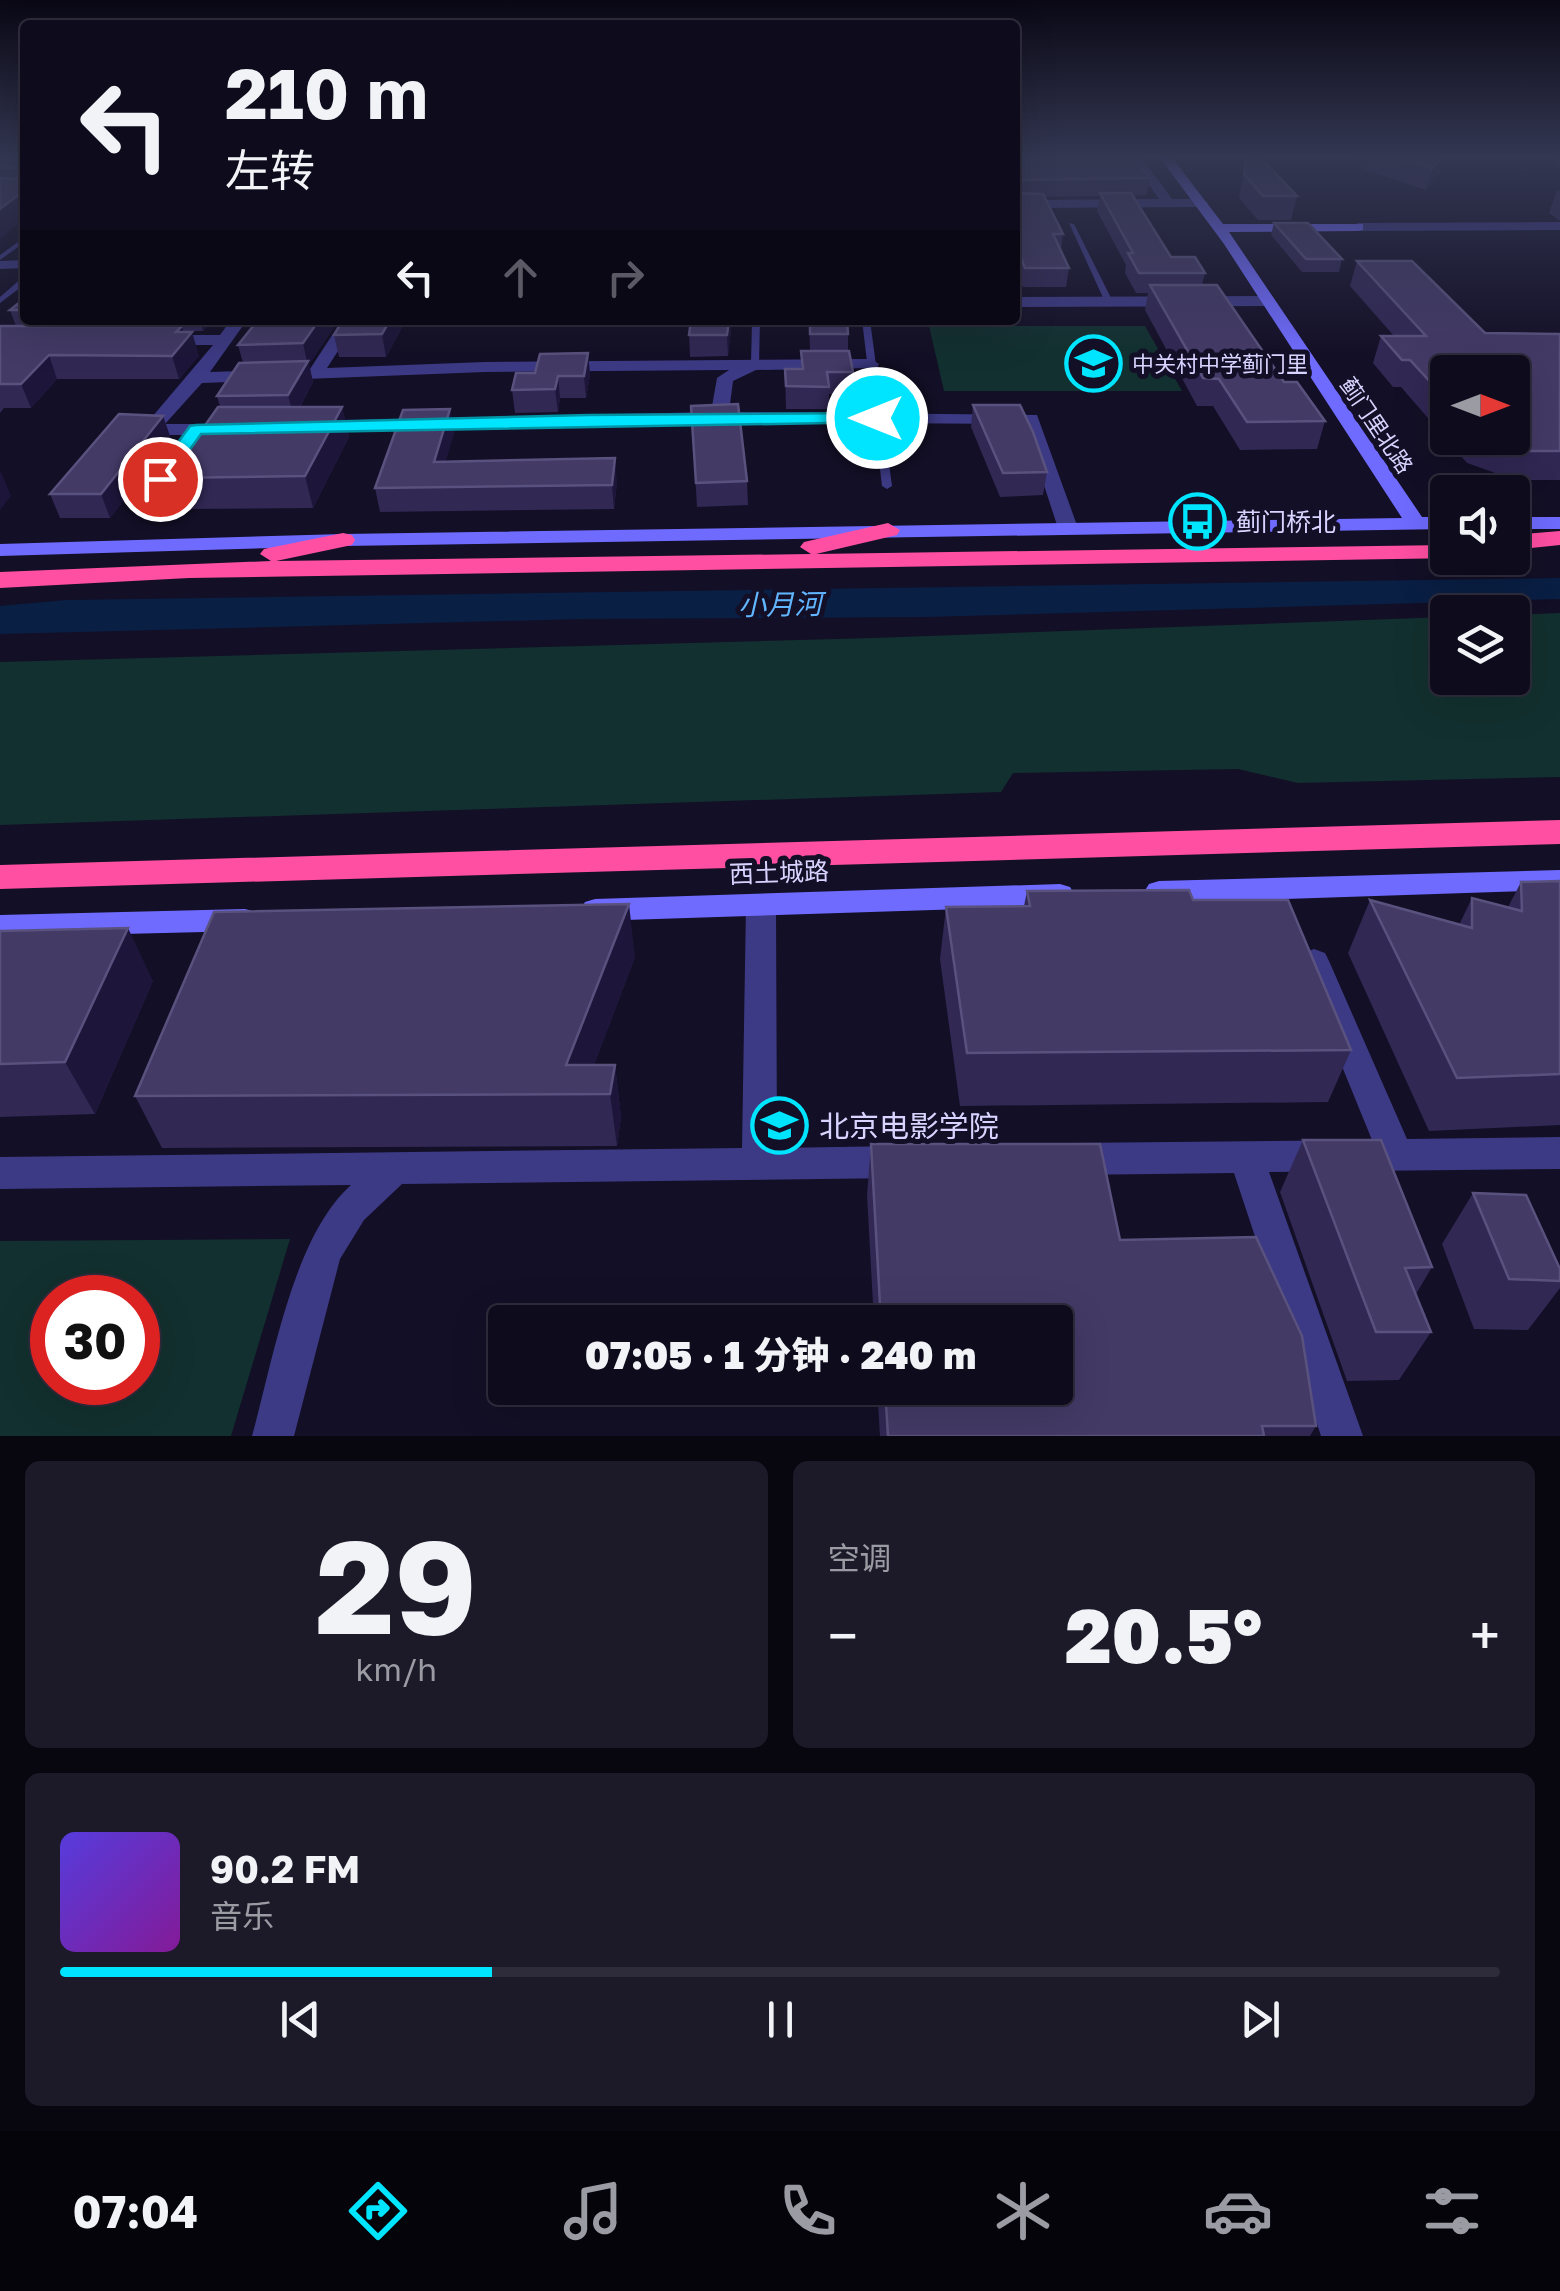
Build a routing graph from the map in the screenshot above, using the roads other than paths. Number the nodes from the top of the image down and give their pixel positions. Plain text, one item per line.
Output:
1 (1214, 222) edge
2 (1070, 224) dead end
3 (1560, 226) edge
4 (1218, 228) junction
5 (20, 243) edge
6 (0, 261) edge
7 (20, 284) edge
8 (0, 301) edge
9 (1268, 301) junction
10 (1020, 302) edge
11 (1109, 302) junction
12 (236, 325) edge
13 (347, 325) edge
14 (756, 325) edge
15 (867, 325) edge
16 (134, 340) edge
17 (226, 340) junction
18 (872, 364) junction
19 (755, 365) junction
20 (315, 374) junction
21 (198, 378) junction
22 (719, 418) junction
23 (877, 418) junction
24 (290, 427) edge
25 (252, 428) edge
26 (196, 430) junction
27 (887, 486) dead end
28 (142, 504) dead end
29 (1560, 522) edge
30 (1530, 523) edge
31 (1416, 524) junction
32 (1430, 524) edge
33 (1068, 528) junction
34 (888, 530) junction
35 (1560, 538) edge
36 (343, 540) junction
37 (1530, 541) edge
38 (0, 550) edge
39 (1560, 551) edge
40 (1430, 552) edge
41 (1530, 552) edge
42 (754, 560) junction
43 (0, 563) edge
44 (189, 570) junction
45 (100, 572) junction
46 (0, 580) edge
47 (1560, 832) edge
48 (0, 878) edge
49 (1560, 880) edge
50 (1126, 893) edge
51 (1088, 894) edge
52 (761, 905) junction
53 (571, 911) edge
54 (276, 919) edge
55 (0, 926) edge
56 (1314, 962) edge
57 (1560, 1152) edge
58 (1396, 1155) junction
59 (1246, 1157) junction
60 (1032, 1160) edge
61 (934, 1161) edge
62 (759, 1163) junction
63 (394, 1168) junction
64 (0, 1174) edge
65 (273, 1436) edge
66 (1342, 1436) edge

1 - 4 street, 蓟门里北路
2 - 11 lane
3 - 4 street
4 - 9 street, 蓟门里北路
5 - 6 lane
7 - 8 lane
9 - 11 street
9 - 31 street, 蓟门里北路
10 - 11 street
12 - 17 street
13 - 20 street
14 - 19 lane
15 - 18 lane
16 - 17 street
17 - 21 street
18 - 19 street
18 - 23 lane
19 - 20 street
19 - 22 street
20 - 21 street
21 - 26 street
22 - 23 street
22 - 24 street
23 - 27 lane
23 - 33 street
25 - 26 street
26 - 28 street
29 - 30 street
31 - 32 street
31 - 33 street
33 - 34 street
34 - 36 street
34 - 42 highway
35 - 37 highway
36 - 38 street
36 - 44 highway
39 - 41 highway
40 - 42 highway
42 - 44 highway
43 - 45 highway
44 - 45 highway
45 - 46 highway
47 - 48 highway, 西土城路
49 - 50 street
51 - 52 street, 西土城路
52 - 53 street, 西土城路
52 - 62 street
54 - 55 street
56 - 58 street
57 - 58 street
58 - 59 street
59 - 60 street
59 - 66 street
61 - 62 street
62 - 63 street
63 - 64 street
63 - 65 street

